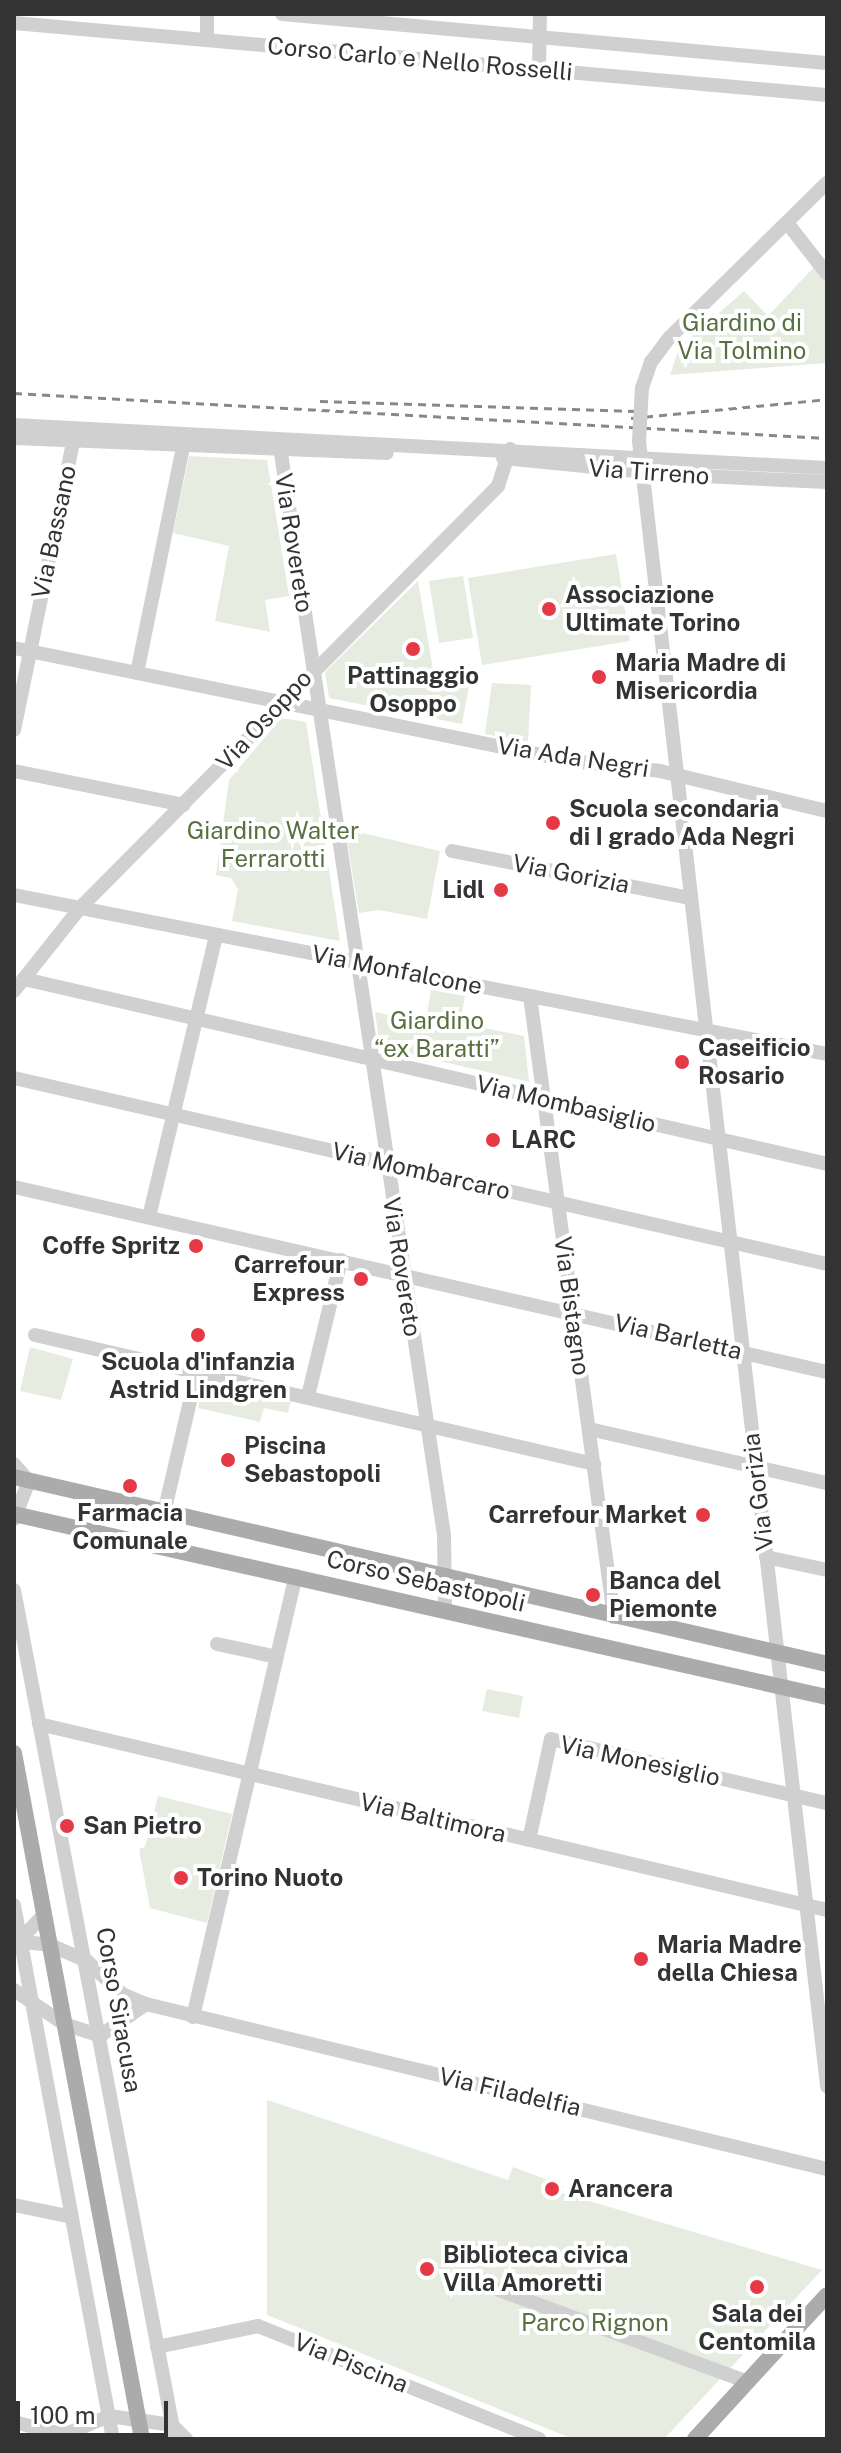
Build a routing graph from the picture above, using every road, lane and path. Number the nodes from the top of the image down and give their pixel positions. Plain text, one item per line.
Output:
1 (207, 14) edge
2 (282, 14) edge
3 (540, 14) edge
4 (14, 23) edge
5 (543, 39) junction
6 (207, 40) junction
7 (827, 63) edge
8 (539, 70) junction
9 (827, 95) edge
10 (827, 183) edge
11 (788, 224) junction
12 (827, 274) edge
13 (14, 425) edge
14 (74, 434) junction
15 (14, 438) edge
16 (183, 446) junction
17 (280, 446) junction
18 (510, 455) junction
19 (640, 465) junction
20 (827, 468) edge
21 (827, 482) edge
22 (308, 635) junction
23 (336, 645) junction
24 (22, 650) edge
25 (314, 666) junction
26 (137, 673) junction
27 (279, 701) junction
28 (317, 708) junction
29 (14, 730) edge
30 (14, 771) edge
31 (675, 776) junction
32 (184, 805) junction
33 (827, 811) edge
34 (452, 851) dead end
35 (14, 895) edge
36 (690, 898) junction
37 (80, 908) junction
38 (216, 935) junction
39 (355, 962) junction
40 (19, 985) edge
41 (530, 996) junction
42 (197, 1019) junction
43 (705, 1031) junction
44 (827, 1054) edge
45 (370, 1059) junction
46 (14, 1078) edge
47 (545, 1099) junction
48 (174, 1115) junction
49 (718, 1140) junction
50 (386, 1162) junction
51 (827, 1164) edge
52 (14, 1187) edge
53 (558, 1203) junction
54 (149, 1217) junction
55 (729, 1242) junction
56 (341, 1260) junction
57 (827, 1264) edge
58 (404, 1276) junction
59 (573, 1313) junction
60 (35, 1335) dead end
61 (742, 1353) junction
62 (197, 1371) junction
63 (827, 1372) edge
64 (308, 1396) junction
65 (427, 1425) junction
66 (589, 1429) junction
67 (14, 1464) edge
68 (594, 1464) junction
69 (755, 1466) junction
70 (22, 1479) edge
71 (827, 1483) edge
72 (164, 1513) junction
73 (15, 1516) edge
74 (766, 1557) junction
75 (827, 1570) edge
76 (296, 1576) junction
77 (448, 1579) junction
78 (14, 1590) edge
79 (445, 1609) junction
80 (614, 1617) junction
81 (217, 1644) dead end
82 (777, 1652) junction
83 (277, 1657) junction
84 (827, 1664) edge
85 (781, 1687) junction
86 (827, 1697) edge
87 (39, 1724) junction
88 (14, 1753) edge
89 (249, 1774) junction
90 (793, 1795) junction
91 (827, 1803) edge
92 (529, 1840) junction
93 (14, 1905) edge
94 (806, 1906) junction
95 (827, 1910) edge
96 (44, 1914) junction
97 (17, 1940) edge
98 (50, 1945) junction
99 (87, 1961) junction
100 (14, 1990) edge
101 (146, 2004) junction
102 (32, 2006) junction
103 (193, 2017) junction
104 (64, 2024) junction
105 (100, 2036) junction
106 (827, 2086) edge
107 (827, 2169) edge
108 (14, 2205) edge
109 (72, 2217) junction
110 (499, 2290) dead end
111 (827, 2295) edge
112 (157, 2347) junction
113 (748, 2382) junction
114 (109, 2416) junction
115 (139, 2420) junction
116 (14, 2422) edge
117 (174, 2432) edge
118 (72, 2437) edge
119 (113, 2439) edge
120 (142, 2439) edge
121 (186, 2439) edge
122 (539, 2439) edge
123 (695, 2439) edge

1 - 6 street
2 - 5 street, Corso Carlo e Nello Rosselli
3 - 5 street
4 - 6 street, Corso Carlo e Nello Rosselli
5 - 7 street, Corso Carlo e Nello Rosselli
5 - 8 street
6 - 8 street, Corso Carlo e Nello Rosselli
8 - 9 street, Corso Carlo e Nello Rosselli
10 - 11 street
11 - 12 street
11 - 19 street, Via Gorizia, bridge
13 - 14 street, Via Tirreno
14 - 15 street, Via Tirreno
14 - 16 street, Via Tirreno
14 - 17 street, Via Tirreno
14 - 24 street, Via Bassano
16 - 17 street, Via Tirreno
16 - 26 street
17 - 18 street, Via Tirreno
17 - 22 street, Via Rovereto
18 - 19 street, Via Tirreno
18 - 23 street, Via Osoppo
19 - 20 street, Via Tirreno
19 - 21 street, Via Tirreno
19 - 31 street, Via Gorizia
22 - 23 street, Via Rovereto
22 - 25 street, Via Rovereto
23 - 25 street, Via Osoppo
24 - 26 street, Via Ada Negri
24 - 29 street, Via Bassano
25 - 27 street, Via Osoppo
25 - 28 street, Via Rovereto
26 - 27 street, Via Ada Negri
27 - 28 street, Via Ada Negri
27 - 32 street, Via Osoppo
28 - 31 street, Via Ada Negri
28 - 39 street, Via Rovereto
30 - 32 street
31 - 33 street, Via Ada Negri
31 - 36 street, Via Gorizia
32 - 37 street, Via Osoppo
34 - 36 street, Via Gorizia
35 - 37 street, Via Monfalcone
36 - 43 street, Via Gorizia
37 - 38 street, Via Monfalcone
37 - 40 street, Via Osoppo
38 - 39 street, Via Monfalcone
38 - 42 street
39 - 41 street, Via Monfalcone
39 - 45 street, Via Rovereto
40 - 42 street, Via Mombasiglio
41 - 43 street, Via Monfalcone
41 - 47 street, Via Bistagno
42 - 45 street, Via Mombasiglio
42 - 48 street
43 - 44 street, Via Monfalcone
43 - 49 street, Via Gorizia
45 - 47 street, Via Mombasiglio
45 - 50 street, Via Rovereto
46 - 48 street, Via Mombarcaro
47 - 49 street, Via Mombasiglio
47 - 53 street, Via Bistagno
48 - 50 street, Via Mombarcaro
48 - 54 street
49 - 51 street, Via Mombasiglio
49 - 55 street, Via Gorizia
50 - 53 street, Via Mombarcaro
50 - 58 street, Via Rovereto
52 - 54 street, Via Barletta
53 - 55 street, Via Mombarcaro
53 - 59 street, Via Bistagno
54 - 56 street, Via Barletta
55 - 57 street, Via Mombarcaro
55 - 61 street, Via Gorizia
56 - 58 street, Via Barletta
56 - 64 street
58 - 59 street, Via Barletta
58 - 65 street, Via Rovereto
59 - 61 street, Via Barletta
59 - 66 street, Via Bistagno
60 - 62 street
61 - 63 street, Via Barletta
61 - 69 street, Via Gorizia
62 - 64 street
62 - 72 street
64 - 65 street
65 - 68 street
65 - 77 street, Via Rovereto
66 - 68 street, Via Bistagno
66 - 69 street
67 - 70 street
68 - 80 street, Via Bistagno
69 - 71 street
69 - 74 street, Via Gorizia
70 - 72 main road, Corso Sebastopoli
70 - 73 street
72 - 77 main road, Corso Sebastopoli
73 - 76 main road, Corso Sebastopoli
74 - 75 street
74 - 82 street, Via Gorizia
76 - 79 main road, Corso Sebastopoli
76 - 83 street
77 - 79 street, Via Rovereto
77 - 80 main road, Corso Sebastopoli
78 - 87 street, Corso Siracusa
79 - 85 main road, Corso Sebastopoli
80 - 82 main road, Corso Sebastopoli
81 - 83 street
82 - 84 main road, Corso Sebastopoli
82 - 85 street, Via Gorizia
83 - 89 street
85 - 86 main road, Corso Sebastopoli
85 - 90 street, Via Gorizia
87 - 89 street, Via Baltimora
87 - 99 street, Corso Siracusa
88 - 96 main road
89 - 92 street, Via Baltimora
89 - 103 street
90 - 91 street, Via Monesiglio
90 - 92 street, Via Monesiglio
90 - 94 street, Via Gorizia
92 - 94 street, Via Baltimora
93 - 97 street
94 - 95 street, Via Baltimora
94 - 106 street, Via Gorizia
96 - 97 street
96 - 98 main road
97 - 98 street, Via Filadelfia
97 - 102 street
98 - 99 street, Via Filadelfia
98 - 104 main road
99 - 101 street, Via Filadelfia
99 - 105 street, Corso Siracusa
100 - 102 street
101 - 103 street, Via Filadelfia
101 - 105 street
102 - 104 street
102 - 109 street
103 - 107 street, Via Filadelfia
104 - 105 street
104 - 115 main road
105 - 112 street, Corso Siracusa
108 - 109 street
109 - 114 street
110 - 113 street
111 - 113 main road
112 - 117 street, Corso Siracusa
112 - 122 street, Via Piscina
113 - 123 main road
114 - 115 street
114 - 118 street
114 - 119 street
115 - 117 street
115 - 120 main road
116 - 118 street
117 - 121 street

